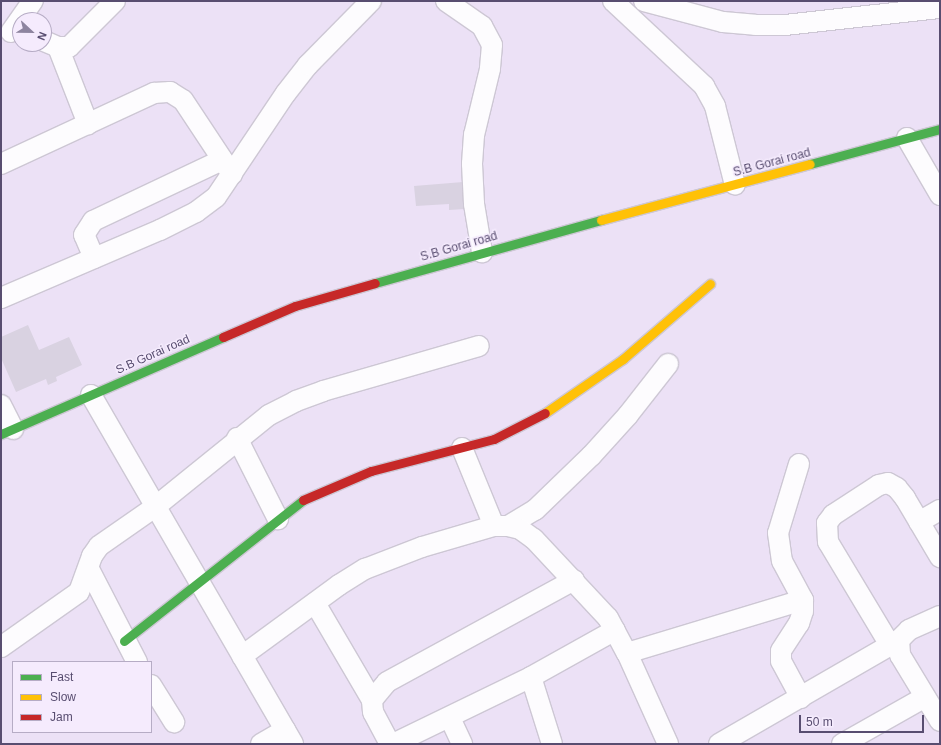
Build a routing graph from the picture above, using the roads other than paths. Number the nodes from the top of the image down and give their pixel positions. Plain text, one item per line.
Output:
1 (33, 1) edge
2 (114, 1) edge
3 (371, 1) edge
4 (446, 1) edge
5 (613, 1) edge
6 (644, 1) edge
7 (940, 8) edge
8 (11, 34) edge
9 (52, 44) edge
10 (52, 46) edge
11 (88, 124) junction
12 (940, 130) edge
13 (907, 138) junction
14 (1, 164) edge
15 (227, 167) junction
16 (735, 185) junction
17 (940, 195) edge
18 (482, 252) junction
19 (94, 258) junction
20 (710, 284) dead end
21 (1, 298) edge
22 (479, 346) dead end
23 (668, 364) dead end
24 (91, 395) junction
25 (1, 405) edge
26 (7, 432) edge
27 (237, 438) junction
28 (462, 448) junction
29 (798, 464) dead end
30 (155, 507) junction
31 (940, 510) edge
32 (278, 519) junction
33 (919, 522) junction
34 (501, 526) junction
35 (940, 556) edge
36 (89, 570) junction
37 (574, 580) junction
38 (200, 584) junction
39 (803, 600) junction
40 (315, 603) junction
41 (940, 616) edge
42 (615, 630) junction
43 (124, 641) junction
44 (895, 642) junction
45 (1, 647) edge
46 (627, 652) junction
47 (242, 656) junction
48 (136, 661) edge
49 (531, 676) junction
50 (152, 687) edge
51 (925, 697) junction
52 (801, 698) junction
53 (372, 700) junction
54 (450, 718) junction
55 (940, 721) edge
56 (174, 722) dead end
57 (289, 737) edge
58 (261, 744) edge
59 (390, 744) edge
60 (394, 744) edge
61 (462, 744) edge
62 (552, 744) edge
63 (668, 744) edge
64 (719, 744) edge
65 (842, 744) edge

1 - 8 street
2 - 9 street
3 - 15 street
4 - 18 street
5 - 16 street
6 - 7 street
10 - 11 street
11 - 14 street
11 - 15 street
12 - 13 street, S.B Gorai road
13 - 16 street, S.B Gorai road
13 - 17 street
15 - 19 street
15 - 19 street
16 - 18 street, S.B Gorai road
18 - 24 street, S.B Gorai road
19 - 21 street
20 - 28 street
22 - 27 street
23 - 34 street
24 - 26 street, S.B Gorai road
24 - 30 street
25 - 26 street
27 - 30 street
27 - 32 street
28 - 32 street
28 - 34 street
29 - 39 street
30 - 36 street
30 - 38 street
31 - 33 street
32 - 38 street
33 - 35 street
33 - 44 street
34 - 37 street
34 - 40 street
36 - 43 street
36 - 45 street
37 - 42 street
37 - 53 street
38 - 43 street
38 - 47 street
39 - 46 street
39 - 52 street
40 - 47 street
40 - 53 street
41 - 44 street
42 - 46 street
42 - 49 street
43 - 48 street
44 - 51 street
44 - 52 street
46 - 63 street
47 - 57 street
49 - 54 street
49 - 62 street
50 - 56 street
51 - 55 street
51 - 65 street
52 - 64 street
53 - 59 street
54 - 60 street
54 - 61 street
57 - 58 street

